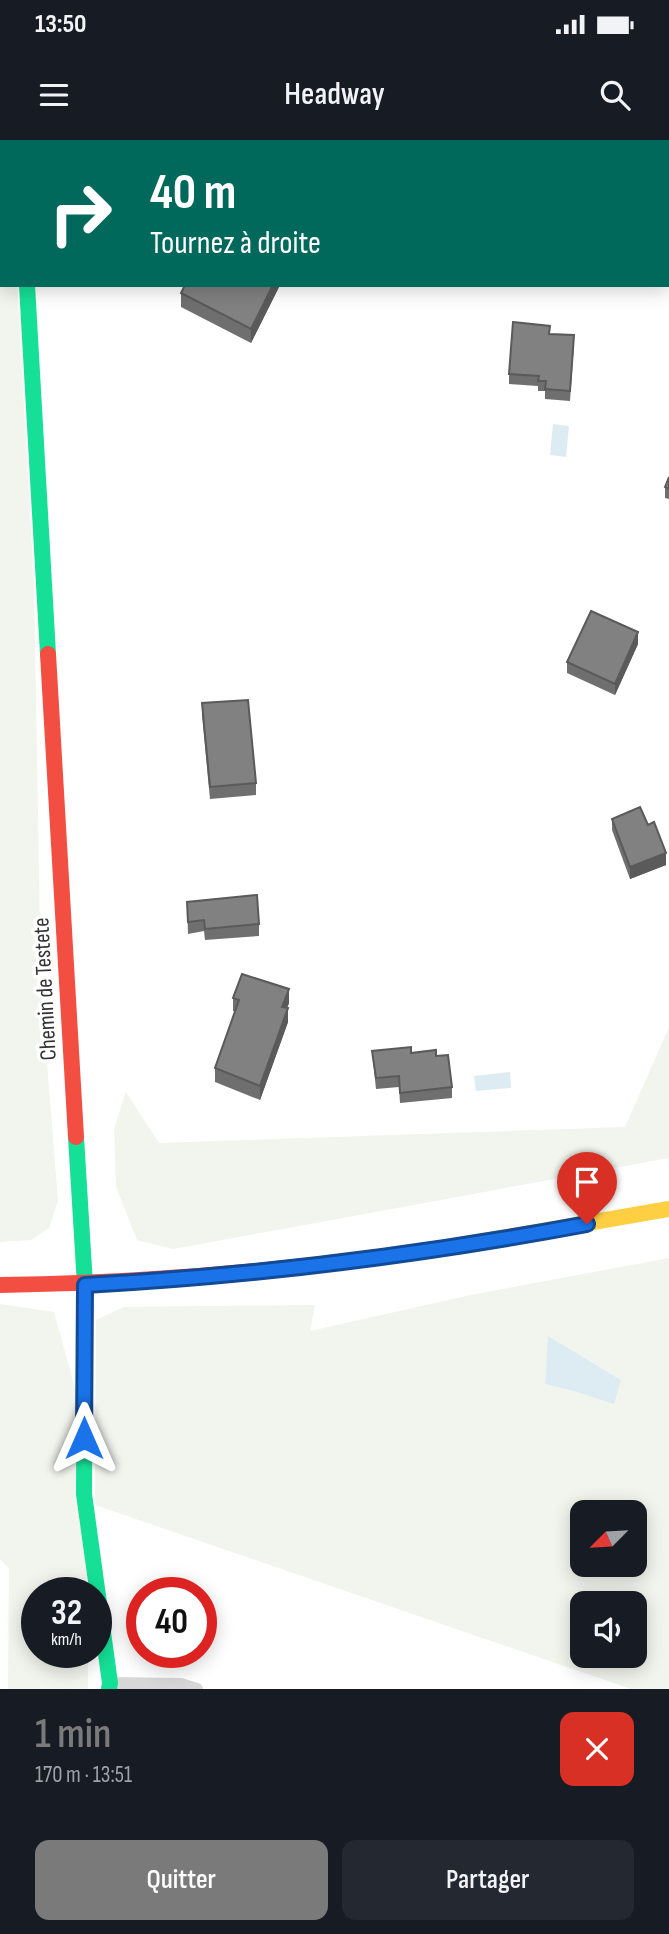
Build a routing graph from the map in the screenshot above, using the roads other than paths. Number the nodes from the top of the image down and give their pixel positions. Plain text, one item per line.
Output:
1 (27, 287) edge
2 (669, 1209) edge
3 (0, 1285) edge
4 (85, 1285) junction
5 (110, 1686) edge
6 (197, 1689) edge

1 - 4 street, Chemin de Testete
2 - 4 street
3 - 4 street
4 - 5 street, Chemin de Testete
5 - 6 lane

